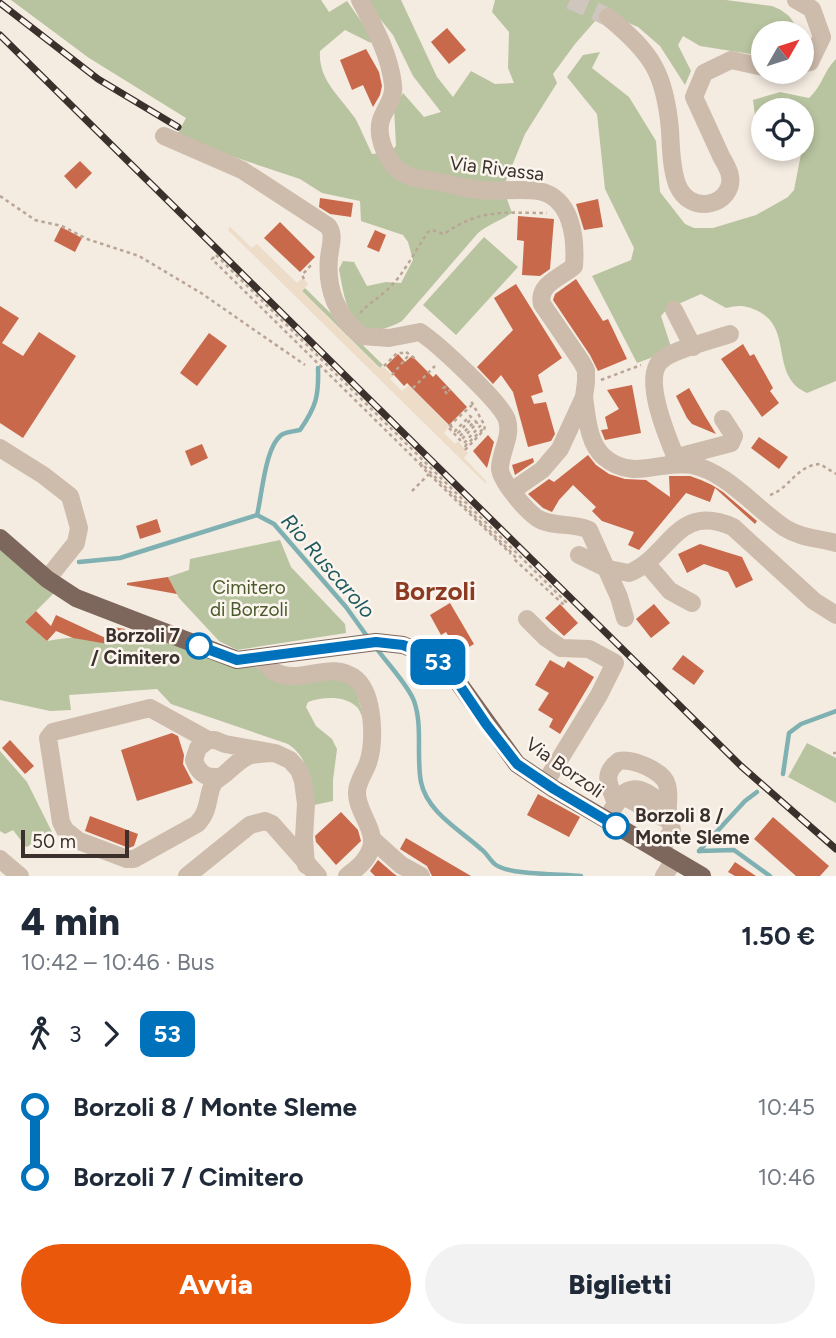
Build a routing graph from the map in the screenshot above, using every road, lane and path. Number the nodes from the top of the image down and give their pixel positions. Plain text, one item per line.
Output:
1 (360, 0) edge
2 (796, 0) edge
3 (608, 18) tunnel mouth
4 (814, 54) edge
5 (751, 64) edge
6 (163, 136) dead end
7 (0, 197) edge
8 (563, 205) junction
9 (674, 310) dead end
10 (353, 320) dead end
11 (730, 334) dead end
12 (693, 348) junction
13 (664, 358) junction
14 (305, 365) dead end
15 (436, 365) dead end
16 (384, 366) dead end
17 (391, 374) dead end
18 (413, 388) dead end
19 (585, 390) junction
20 (472, 405) dead end
21 (477, 412) dead end
22 (723, 419) dead end
23 (449, 426) junction
24 (589, 431) junction
25 (0, 448) edge
26 (465, 450) dead end
27 (676, 458) junction
28 (423, 465) junction
29 (429, 474) junction
30 (836, 474) edge
31 (412, 491) dead end
32 (512, 491) junction
33 (766, 496) dead end
34 (0, 538) edge
35 (836, 543) edge
36 (512, 553) junction
37 (579, 555) dead end
38 (646, 564) junction
39 (608, 569) junction
40 (47, 579) junction
41 (692, 603) dead end
42 (836, 615) edge
43 (625, 618) dead end
44 (527, 619) dead end
45 (260, 657) junction
46 (217, 742) junction
47 (275, 753) junction
48 (224, 772) junction
49 (545, 783) junction
50 (614, 808) junction
51 (670, 820) junction
52 (372, 839) junction
53 (667, 856) junction
54 (0, 859) edge
55 (312, 871) edge
56 (20, 876) edge
57 (187, 876) edge
58 (346, 876) edge
59 (421, 876) edge
60 (664, 876) edge
61 (702, 876) edge

1 - 8 street, Via Rivassa
2 - 4 street
3 - 5 street
6 - 32 street
7 - 14 path
8 - 10 path
8 - 19 street
9 - 12 street
11 - 12 street
12 - 13 street
13 - 19 path
13 - 27 street
15 - 18 path
16 - 17 path
19 - 24 street
19 - 32 street
20 - 23 path
21 - 26 path
22 - 27 street
23 - 23 path
24 - 27 street
24 - 35 street
25 - 40 street
28 - 29 path
28 - 36 path
28 - 36 path
29 - 31 path
29 - 36 path
30 - 33 path
32 - 39 street
34 - 40 main road, Via Borzoli
37 - 39 street
38 - 39 street
38 - 41 street
38 - 42 street
39 - 43 street
40 - 45 main road, Via Borzoli
44 - 49 street
45 - 49 main road, Via Borzoli
45 - 52 street
46 - 47 street
46 - 48 street
46 - 48 street
46 - 48 street
47 - 48 street
47 - 55 street
49 - 50 main road, Via Borzoli
50 - 51 street
50 - 51 street
50 - 53 main road, Via Borzoli
51 - 53 street
52 - 58 street
52 - 59 street
53 - 60 street
53 - 61 main road, Via Borzoli
54 - 56 street
55 - 57 street

